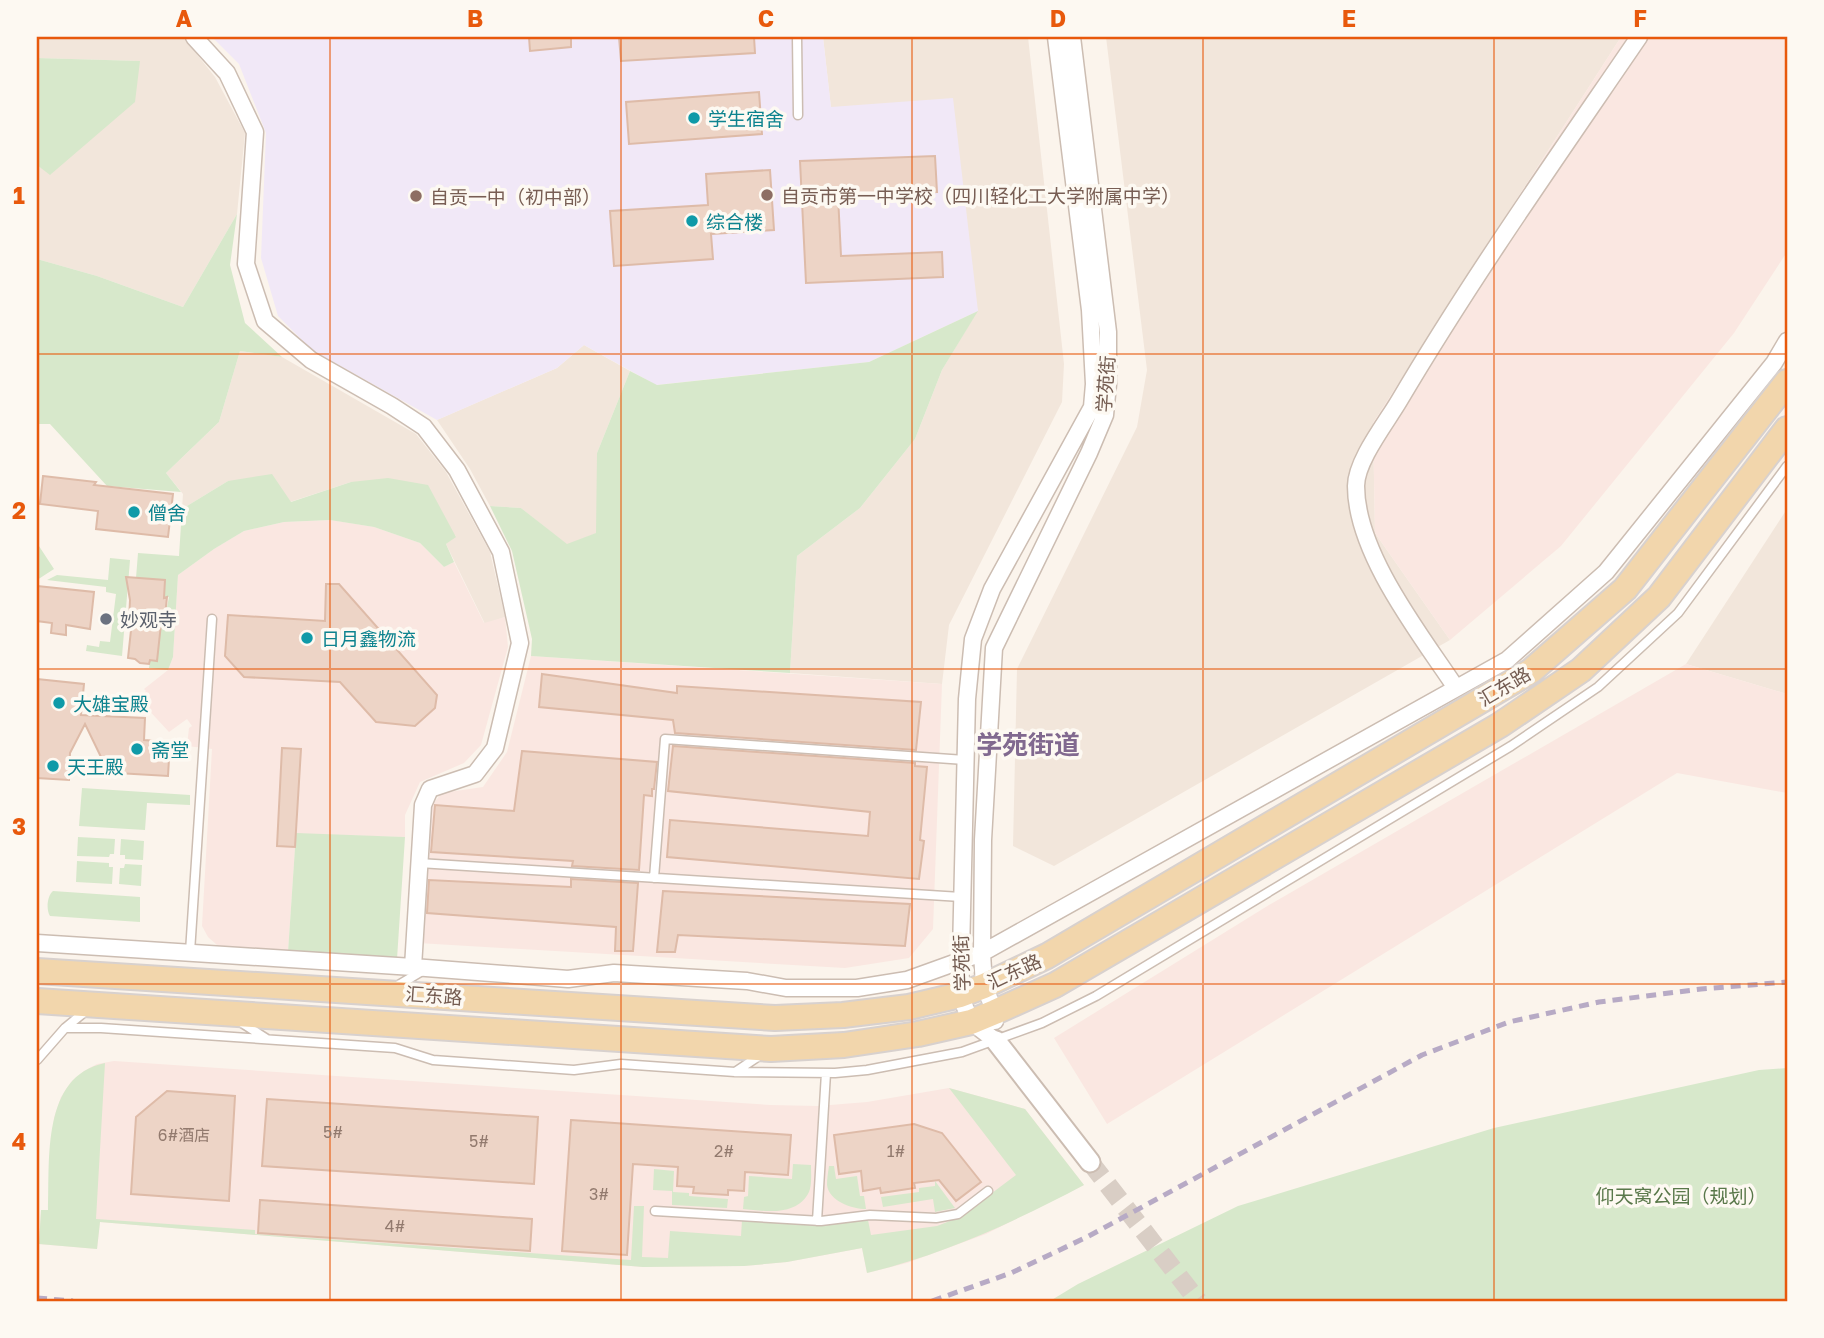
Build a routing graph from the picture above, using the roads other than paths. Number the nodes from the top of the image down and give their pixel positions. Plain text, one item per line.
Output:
1 (194, 37) edge
2 (796, 37) edge
3 (1056, 37) edge
4 (1072, 37) edge
5 (1639, 37) edge
6 (798, 115) dead end
7 (1787, 341) edge
8 (1787, 382) edge
9 (1787, 429) edge
10 (1787, 466) edge
11 (212, 619) dead end
12 (1456, 688) junction
13 (965, 761) junction
14 (419, 863) junction
15 (654, 878) junction
16 (961, 897) junction
17 (37, 943) edge
18 (190, 952) junction
19 (982, 953) junction
20 (959, 961) junction
21 (420, 967) junction
22 (37, 971) edge
23 (984, 986) junction
24 (387, 992) junction
25 (960, 995) junction
26 (37, 1001) edge
27 (95, 1004) junction
28 (995, 1012) junction
29 (228, 1013) junction
30 (971, 1022) junction
31 (65, 1028) junction
32 (268, 1040) junction
33 (996, 1041) junction
34 (771, 1049) junction
35 (37, 1060) edge
36 (735, 1072) junction
37 (826, 1073) junction
38 (1090, 1162) tunnel mouth
39 (988, 1191) dead end
40 (655, 1211) dead end
41 (817, 1221) junction

1 - 14 street
2 - 6 lane
3 - 13 street, 学苑街
4 - 19 street, 学苑街
5 - 12 street
7 - 12 street
8 - 23 main road, 汇东路
9 - 28 main road, 汇东路
10 - 33 lane
11 - 18 lane
12 - 19 street
13 - 15 lane
13 - 16 street, 学苑街
14 - 15 lane
14 - 21 street
15 - 16 lane
16 - 20 street, 学苑街
17 - 18 street
18 - 21 street
19 - 20 street
19 - 23 street, 学苑街
20 - 21 street
20 - 25 street, 学苑街
21 - 24 lane
22 - 24 main road, 汇东路
23 - 25 main road, 汇东路
23 - 28 street, 学苑街
24 - 25 main road, 汇东路
25 - 30 street, 学苑街
26 - 27 main road, 汇东路
27 - 29 main road, 汇东路
27 - 31 lane
28 - 30 main road, 汇东路
28 - 33 street, 学苑街
29 - 32 lane
29 - 34 main road, 汇东路
30 - 33 street
30 - 34 main road, 汇东路
31 - 32 lane
31 - 35 lane
32 - 36 lane
33 - 37 lane
33 - 38 street
34 - 36 lane
36 - 37 lane
37 - 41 lane
39 - 41 lane
40 - 41 lane

